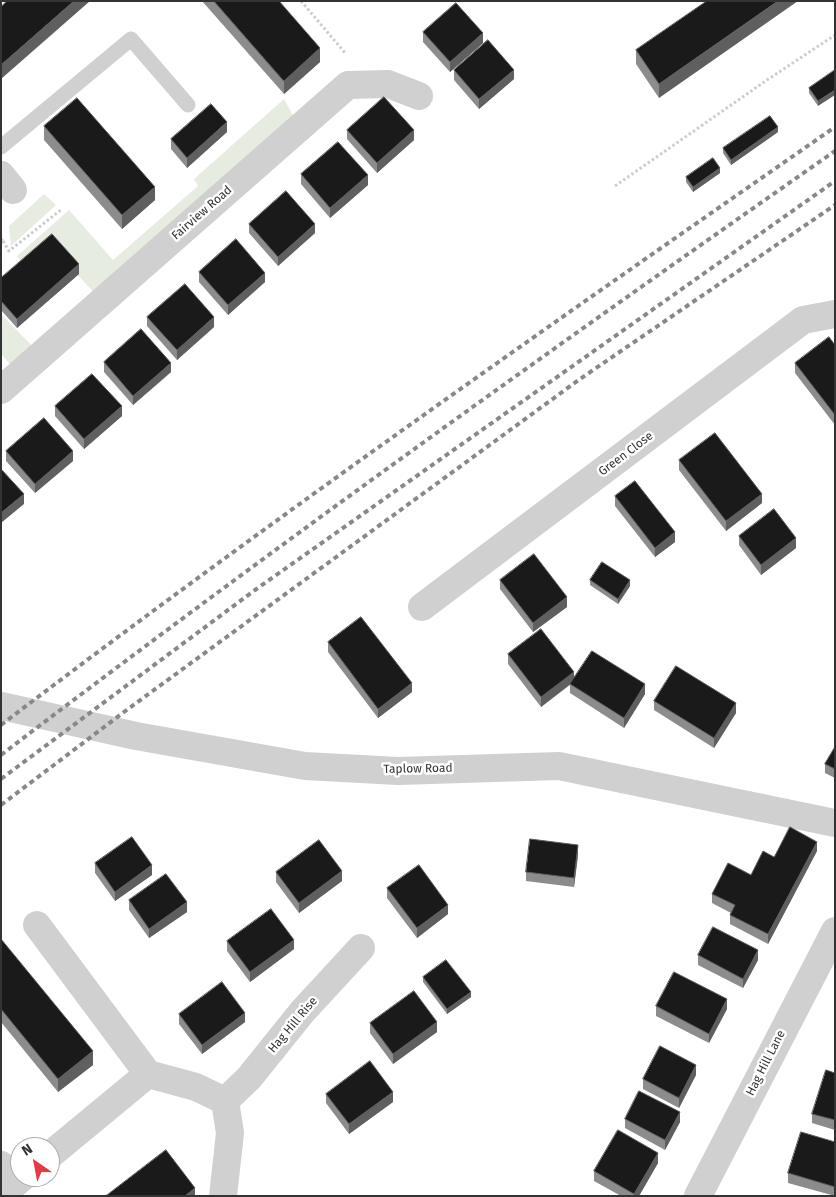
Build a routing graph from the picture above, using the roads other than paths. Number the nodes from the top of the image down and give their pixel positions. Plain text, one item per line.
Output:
1 (419, 96) dead end
2 (188, 105) dead end
3 (1, 148) edge
4 (835, 314) edge
5 (1, 390) edge
6 (422, 607) dead end
7 (1, 706) edge
8 (835, 823) edge
9 (37, 925) dead end
10 (835, 931) edge
11 (361, 948) dead end
12 (148, 1074) junction
13 (224, 1101) junction
14 (60, 1147) edge
15 (223, 1196) edge
16 (698, 1196) edge

1 - 5 street, Fairview Road
2 - 3 lane
4 - 6 street, Green Close
7 - 8 street, Taplow Road
9 - 12 street
10 - 16 street, Hag Hill Lane
11 - 13 street, Hag Hill Rise
12 - 13 street
12 - 14 street
13 - 15 street

